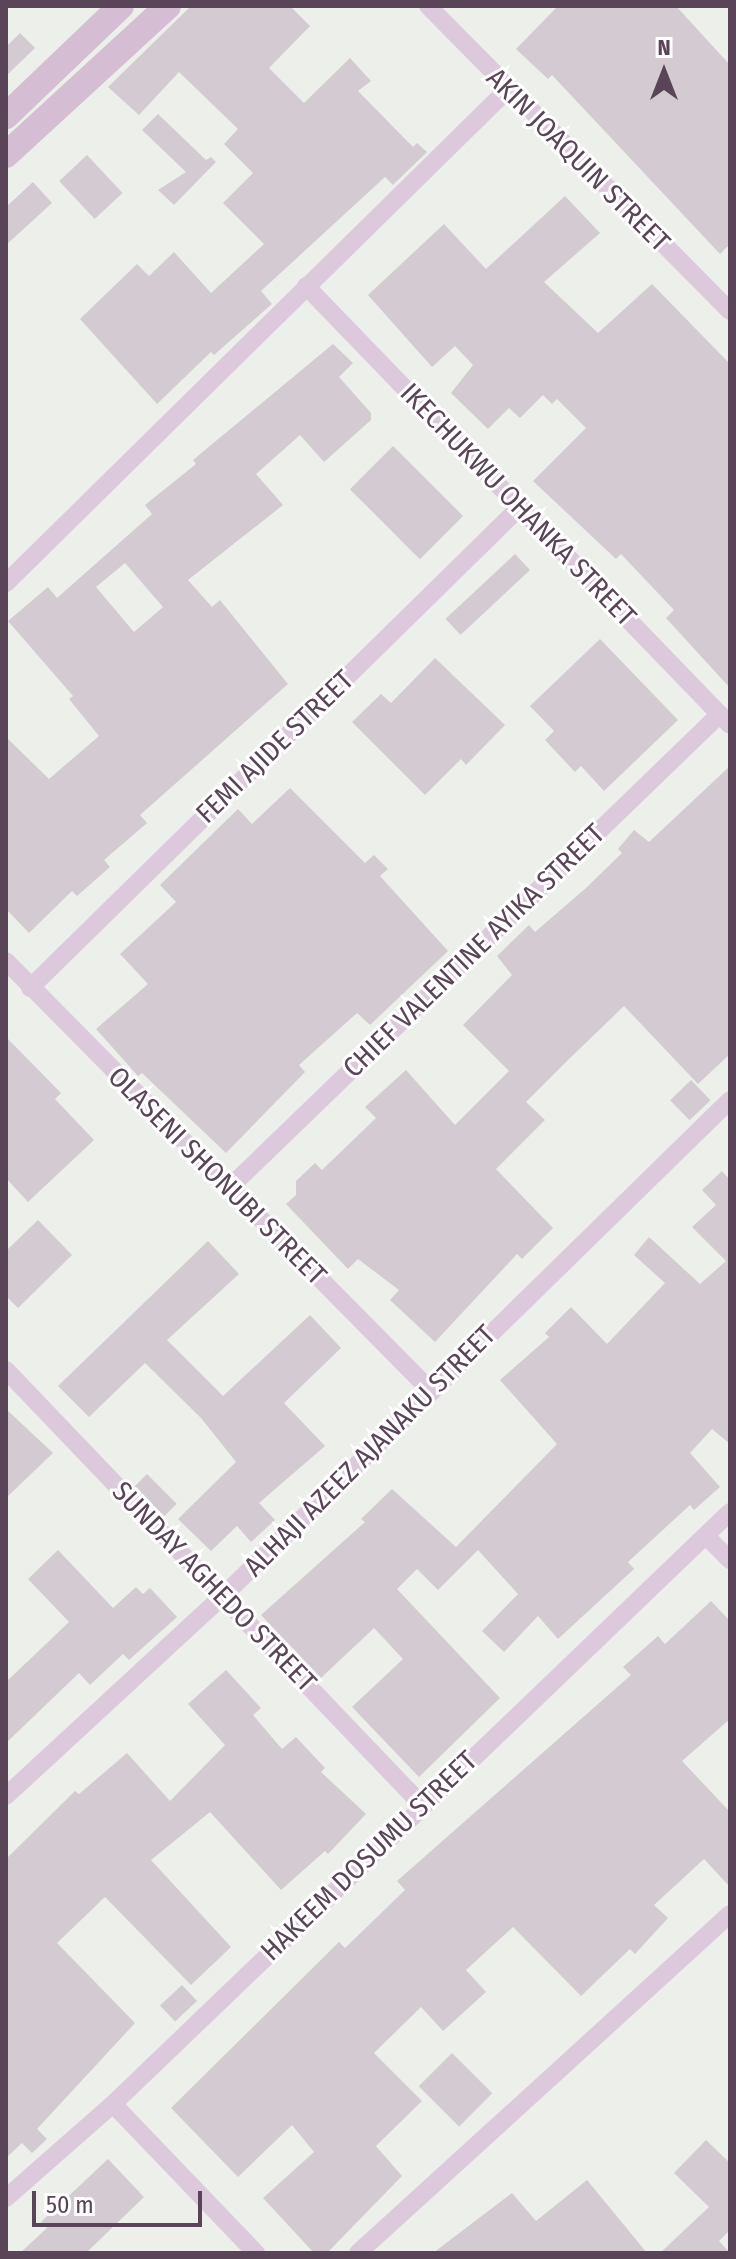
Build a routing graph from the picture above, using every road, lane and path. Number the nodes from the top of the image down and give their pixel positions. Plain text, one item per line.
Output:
1 (121, 6) edge
2 (168, 6) edge
3 (428, 6) edge
4 (507, 90) junction
5 (6, 116) edge
6 (6, 155) edge
7 (306, 286) junction
8 (730, 311) edge
9 (521, 506) junction
10 (6, 583) edge
11 (725, 720) edge
12 (6, 961) edge
13 (30, 988) junction
14 (730, 1100) edge
15 (229, 1188) junction
16 (6, 1370) edge
17 (430, 1390) junction
18 (730, 1512) edge
19 (706, 1536) junction
20 (730, 1560) edge
21 (223, 1596) junction
22 (6, 1796) edge
23 (422, 1805) junction
24 (730, 1914) edge
25 (113, 2104) junction
26 (6, 2198) edge
27 (256, 2253) edge
28 (358, 2253) edge

1 - 5 main road
2 - 6 main road
3 - 4 street, AKIN JOAQUIN STREET
4 - 7 street
4 - 8 street, AKIN JOAQUIN STREET
7 - 9 street, IKECHUKWU OHANKA STREET
7 - 10 street
9 - 11 street, IKECHUKWU OHANKA STREET
9 - 13 street, FEMI AJIDE STREET
11 - 15 street, CHIEF VALENTINE AYIKA STREET
12 - 13 street, OLASENI SHONUBI STREET
13 - 15 street, OLASENI SHONUBI STREET
14 - 17 street, ALHAJI AZEEZ AJANAKU STREET
15 - 17 street, OLASENI SHONUBI STREET
16 - 21 street, SUNDAY AGHEDO STREET
17 - 21 street, ALHAJI AZEEZ AJANAKU STREET
18 - 19 street, HAKEEM DOSUMU STREET
19 - 20 street
19 - 23 street, HAKEEM DOSUMU STREET
21 - 22 street, ALHAJI AZEEZ AJANAKU STREET
21 - 23 street, SUNDAY AGHEDO STREET
23 - 25 street, HAKEEM DOSUMU STREET
24 - 28 street
25 - 26 street, HAKEEM DOSUMU STREET
25 - 27 street

